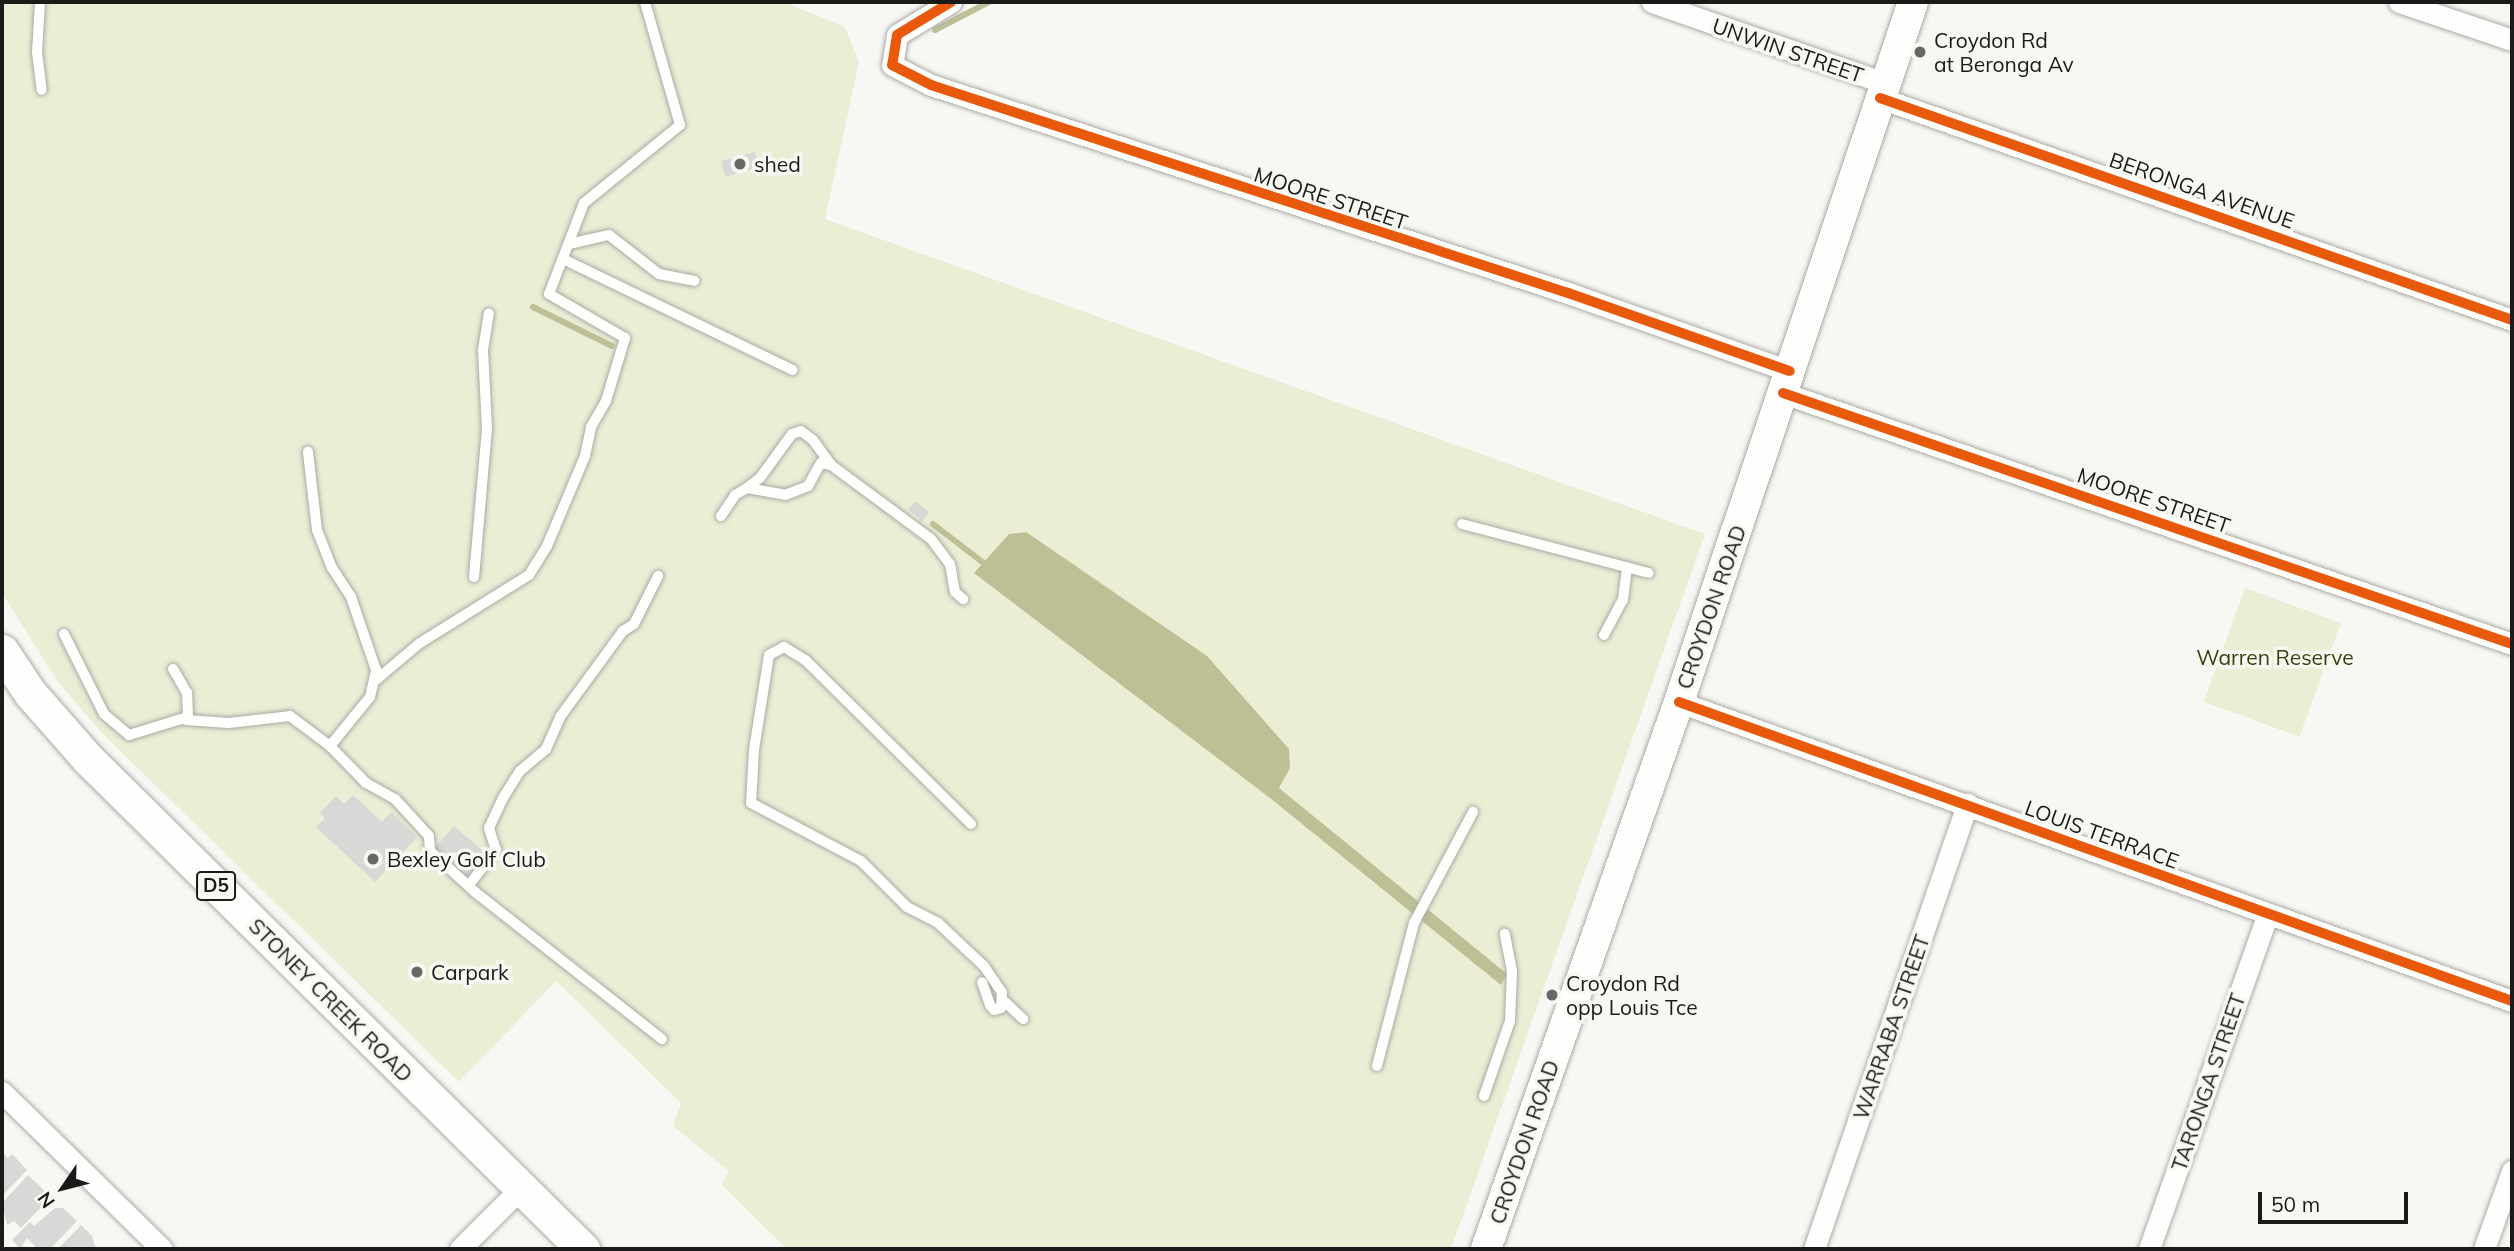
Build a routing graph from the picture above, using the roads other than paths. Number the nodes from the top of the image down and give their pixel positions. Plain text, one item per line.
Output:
1 (40, 2) edge
2 (645, 2) edge
3 (951, 2) edge
4 (1652, 2) edge
5 (1913, 2) edge
6 (2399, 2) edge
7 (2512, 40) edge
8 (42, 90) dead end
9 (1882, 90) junction
10 (569, 244) junction
11 (563, 259) junction
12 (694, 281) dead end
13 (489, 313) dead end
14 (2512, 320) edge
15 (793, 370) dead end
16 (1786, 382) junction
17 (308, 452) dead end
18 (831, 465) junction
19 (747, 488) junction
20 (721, 516) dead end
21 (1462, 524) dead end
22 (1627, 567) junction
23 (1649, 573) dead end
24 (657, 576) dead end
25 (474, 577) dead end
26 (963, 599) dead end
27 (64, 634) dead end
28 (1604, 635) dead end
29 (2512, 644) edge
30 (3, 657) edge
31 (173, 669) dead end
32 (376, 680) junction
33 (1679, 702) junction
34 (186, 720) junction
35 (330, 746) junction
36 (1967, 804) junction
37 (1473, 813) dead end
38 (971, 824) dead end
39 (469, 885) junction
40 (2267, 915) junction
41 (1505, 934) dead end
42 (982, 982) dead end
43 (2512, 1001) edge
44 (1004, 1002) junction
45 (1023, 1019) dead end
46 (662, 1039) dead end
47 (1377, 1066) dead end
48 (2, 1092) edge
49 (1484, 1096) dead end
50 (2512, 1171) edge
51 (521, 1188) junction
52 (162, 1249) edge
53 (460, 1249) edge
54 (583, 1249) edge
55 (1486, 1249) edge
56 (1814, 1249) edge
57 (2148, 1249) edge
58 (2484, 1249) edge

1 - 8 lane
2 - 10 lane
3 - 16 street, MOORE STREET
4 - 9 street, UNWIN STREET
5 - 9 main road, CROYDON ROAD
6 - 7 street
9 - 14 street, BERONGA AVENUE
9 - 16 main road, CROYDON ROAD
10 - 11 lane
10 - 12 lane
11 - 15 lane
11 - 32 lane
13 - 25 lane
16 - 29 street, MOORE STREET
16 - 33 main road, CROYDON ROAD
17 - 32 lane
18 - 19 lane
18 - 19 lane
18 - 26 lane
19 - 20 lane
21 - 22 lane
22 - 23 lane
22 - 28 lane
24 - 39 lane
27 - 34 lane
30 - 51 main road, STONEY CREEK ROAD / D5
31 - 34 lane
32 - 35 lane
33 - 36 street, LOUIS TERRACE
33 - 55 main road, CROYDON ROAD
34 - 35 lane
35 - 39 lane
36 - 40 street, LOUIS TERRACE
36 - 56 street, WARRABA STREET
37 - 47 lane
38 - 44 lane
39 - 46 lane
40 - 43 street, LOUIS TERRACE
40 - 57 street, TARONGA STREET
41 - 49 lane
42 - 44 lane
44 - 45 lane
48 - 52 street
50 - 58 street
51 - 53 street
51 - 54 main road, STONEY CREEK ROAD / D5

